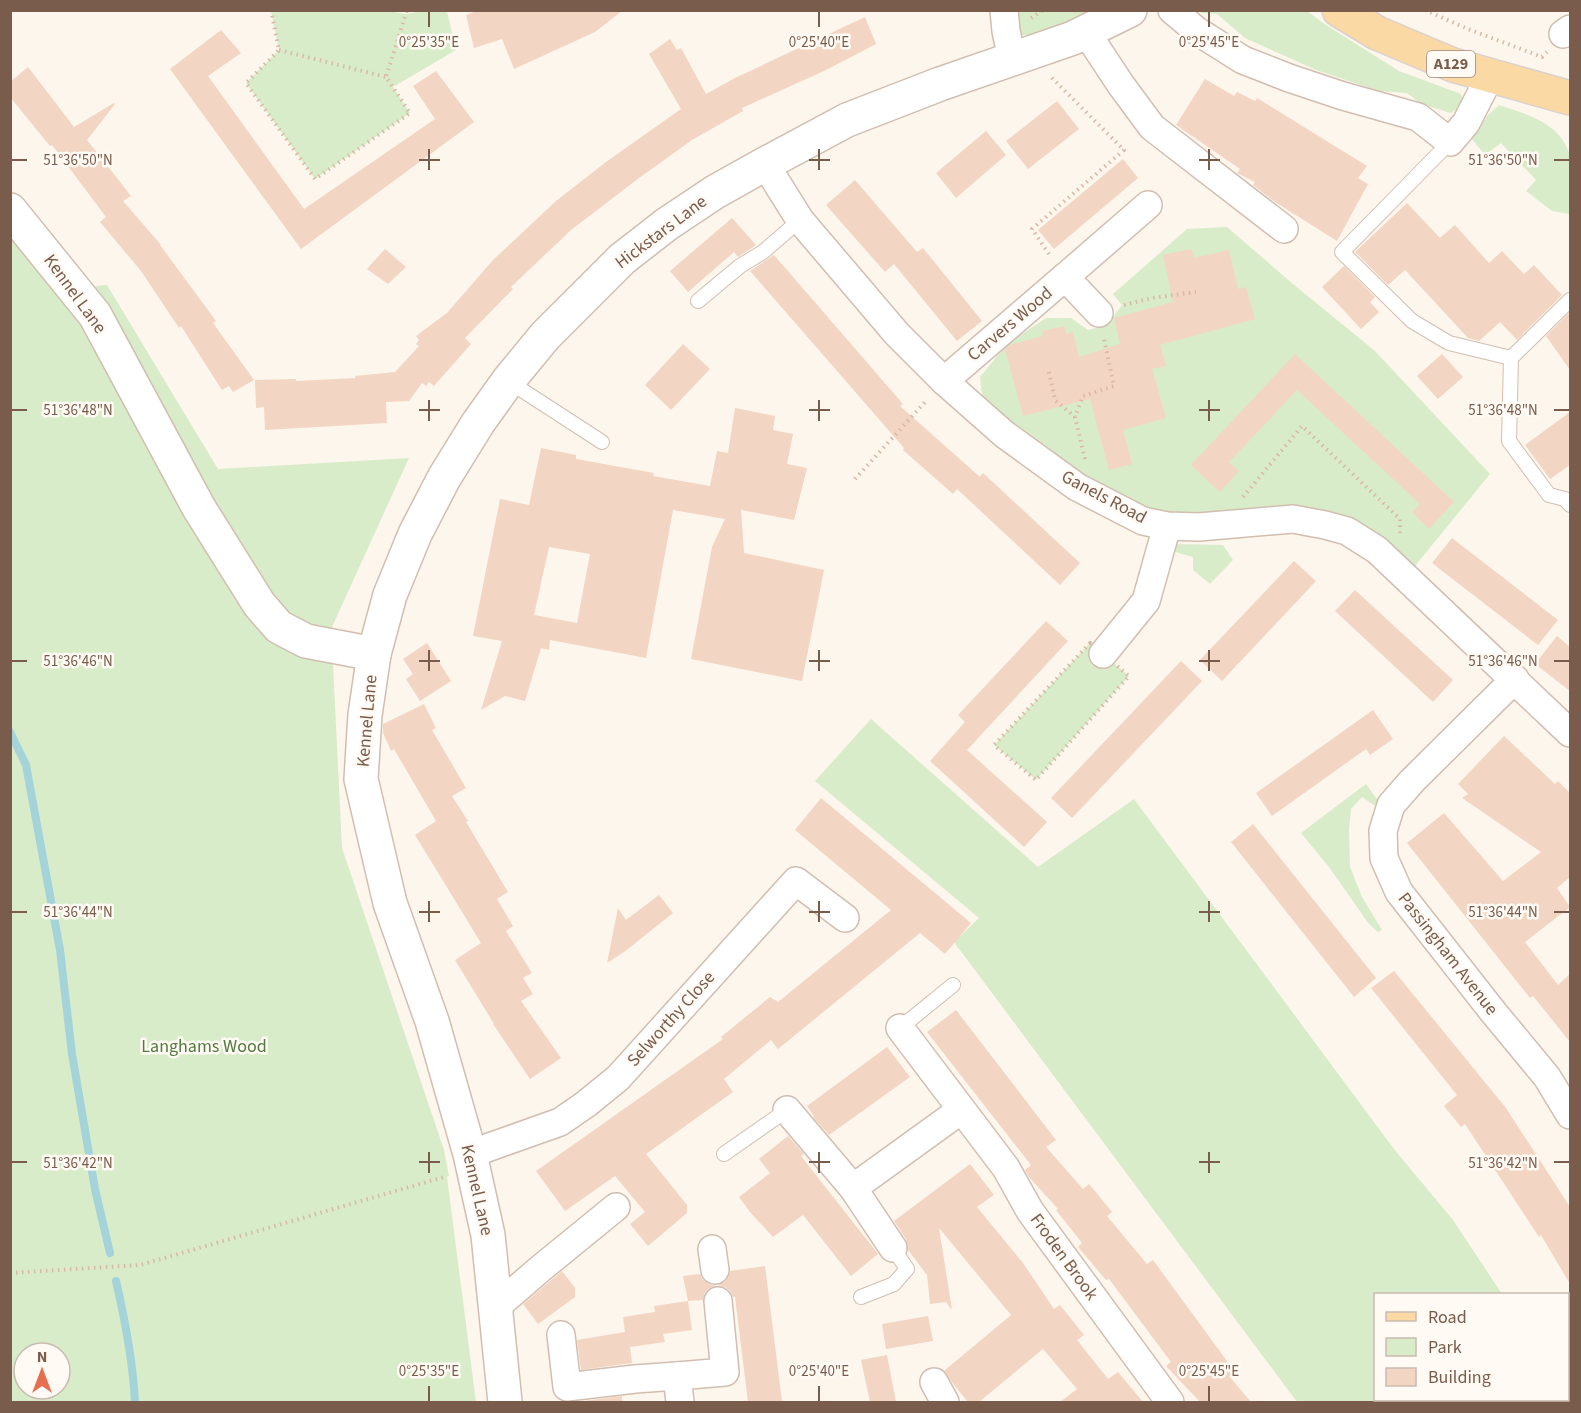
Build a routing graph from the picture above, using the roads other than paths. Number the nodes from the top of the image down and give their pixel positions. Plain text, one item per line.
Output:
1 (1004, 10) edge
2 (1130, 10) edge
3 (1172, 10) edge
4 (1339, 10) edge
5 (1086, 32) junction
6 (1020, 56) junction
7 (1490, 76) junction
8 (1570, 98) edge
9 (1450, 142) junction
10 (765, 164) junction
11 (1148, 205) dead end
12 (10, 210) edge
13 (800, 220) junction
14 (1284, 229) dead end
15 (1065, 277) junction
16 (1570, 300) edge
17 (698, 301) dead end
18 (1100, 313) road end
19 (1511, 358) junction
20 (508, 381) junction
21 (944, 381) junction
22 (602, 442) dead end
23 (1570, 505) edge
24 (1167, 526) junction
25 (374, 654) junction
26 (1103, 654) road end
27 (1515, 679) junction
28 (1570, 733) edge
29 (845, 918) dead end
30 (952, 985) dead end
31 (900, 1028) joint
32 (787, 1110) joint
33 (961, 1110) junction
34 (1570, 1115) edge
35 (724, 1154) dead end
36 (472, 1161) junction
37 (853, 1188) junction
38 (616, 1207) dead end
39 (893, 1248) joint
40 (861, 1297) dead end
41 (718, 1301) dead end
42 (496, 1307) junction
43 (561, 1335) dead end
44 (679, 1389) edge
45 (505, 1402) edge
46 (1170, 1402) edge

1 - 6 street
2 - 5 street, Hickstars Lane
3 - 9 street
4 - 7 main road, A129
5 - 6 street, Hickstars Lane
5 - 14 street
6 - 10 street, Hickstars Lane
7 - 8 main road, A129
7 - 9 street
9 - 19 lane
10 - 13 street, Ganels Road
10 - 20 street, Hickstars Lane
11 - 15 street
12 - 25 street, Kennel Lane
13 - 17 lane
13 - 21 street, Ganels Road
15 - 18 street, Carvers Wood
15 - 21 street, Carvers Wood
16 - 19 lane
19 - 23 lane
20 - 22 lane
20 - 25 street, Hickstars Lane
21 - 24 street, Ganels Road
24 - 26 street
24 - 27 street, Ganels Road
25 - 36 street, Kennel Lane
27 - 28 street, Ganels Road
27 - 34 street, Passingham Avenue
29 - 36 street, Selworthy Close
30 - 31 lane
31 - 33 street, Froden Brook
32 - 35 lane
32 - 37 street
33 - 37 street
33 - 46 street, Froden Brook
36 - 42 street, Kennel Lane
37 - 39 street
38 - 42 street
39 - 40 lane
41 - 44 street
42 - 45 street, Kennel Lane
43 - 44 street

